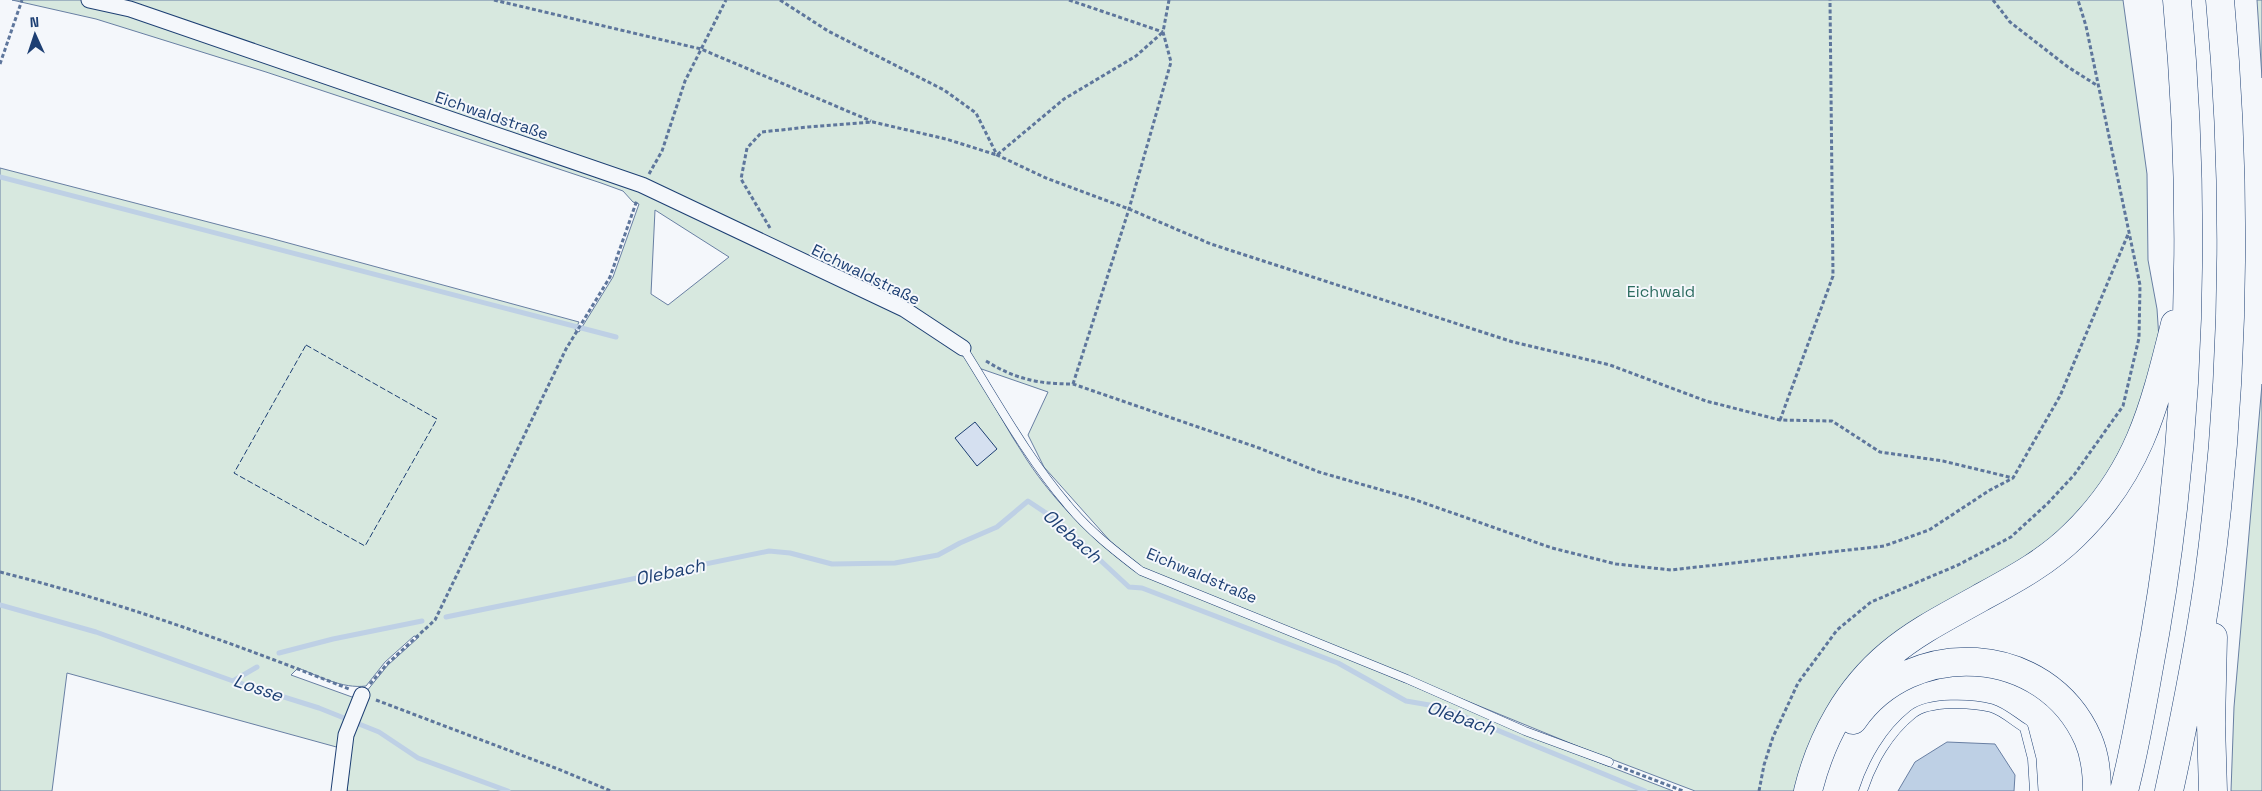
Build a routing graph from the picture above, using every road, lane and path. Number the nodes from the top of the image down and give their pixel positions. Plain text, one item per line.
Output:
1 (22, 0) edge
2 (89, 0) edge
3 (494, 0) edge
4 (726, 0) edge
5 (780, 0) edge
6 (1069, 0) edge
7 (1169, 0) edge
8 (1830, 0) edge
9 (1993, 0) edge
10 (2078, 0) edge
11 (2177, 0) edge
12 (2220, 0) edge
13 (1162, 32) junction
14 (701, 50) junction
15 (0, 64) edge
16 (2098, 86) junction
17 (873, 122) junction
18 (997, 156) junction
19 (642, 184) junction
20 (1129, 209) junction
21 (2129, 232) junction
22 (776, 249) junction
23 (2189, 270) junction
24 (963, 348) junction
25 (1073, 384) junction
26 (1780, 420) junction
27 (2013, 478) junction
28 (2215, 520) junction
29 (0, 572) edge
30 (362, 695) junction
31 (1609, 762) joint
32 (339, 791) edge
33 (610, 791) edge
34 (1683, 791) edge
35 (1758, 791) edge
36 (1808, 791) edge
37 (1820, 791) edge
38 (1863, 791) edge
39 (2034, 791) edge
40 (2097, 791) edge
41 (2124, 791) edge
42 (2168, 791) edge
43 (2213, 791) edge

1 - 15 path
2 - 19 street, Eichwaldstraße
3 - 14 path
4 - 14 path
5 - 18 path
6 - 13 path
7 - 13 path
8 - 26 path
9 - 16 path
10 - 16 path
11 - 23 highway
12 - 28 highway
13 - 18 path
13 - 20 path
14 - 17 path
14 - 19 path
16 - 21 path
17 - 18 path
17 - 22 path
18 - 20 path
19 - 22 street, Eichwaldstraße
19 - 30 path
20 - 25 path
20 - 26 path
21 - 27 path
21 - 35 path
22 - 24 street, Eichwaldstraße
23 - 36 highway
23 - 41 highway
24 - 25 path
24 - 31 lane, Eichwaldstraße
25 - 27 path
26 - 27 path
28 - 42 highway
28 - 43 highway
29 - 30 path
30 - 32 street
30 - 33 path
31 - 34 path
37 - 40 highway
38 - 39 lane

